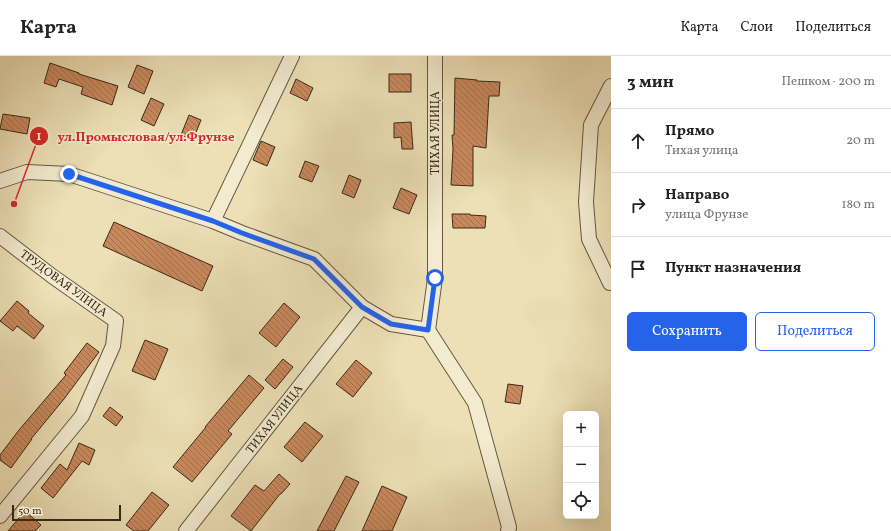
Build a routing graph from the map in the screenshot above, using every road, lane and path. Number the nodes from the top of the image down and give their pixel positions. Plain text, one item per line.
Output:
1 (292, 56) edge
2 (435, 56) edge
3 (611, 86) edge
4 (0, 181) edge
5 (213, 221) junction
6 (0, 236) edge
7 (611, 283) edge
8 (362, 307) junction
9 (428, 330) junction
10 (0, 516) edge
11 (186, 531) edge
12 (508, 531) edge

1 - 5 street
2 - 9 street, ТИХАЯ УЛИЦА
3 - 7 street
4 - 5 street
5 - 8 street
6 - 10 street, ТРУДОВАЯ УЛИЦА
8 - 9 street
8 - 11 street, ТИХАЯ УЛИЦА
9 - 12 street

